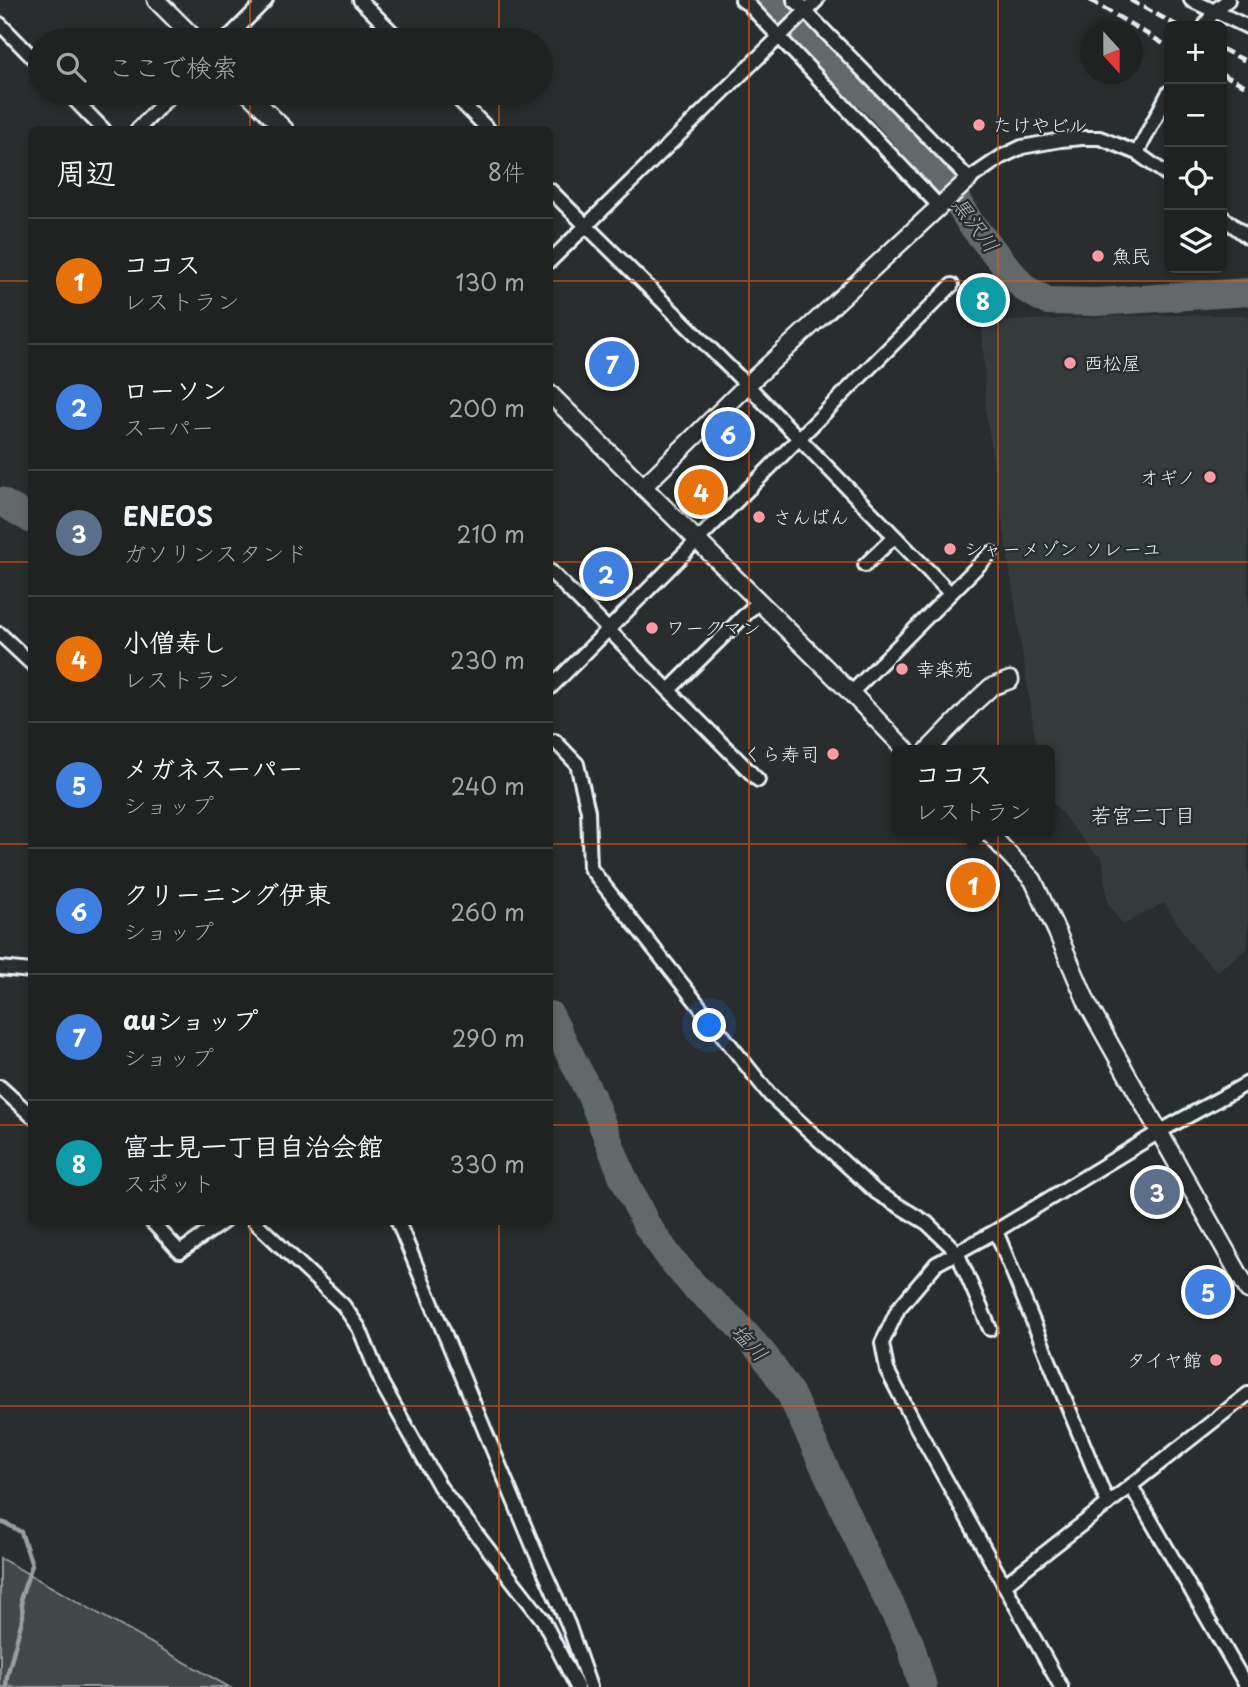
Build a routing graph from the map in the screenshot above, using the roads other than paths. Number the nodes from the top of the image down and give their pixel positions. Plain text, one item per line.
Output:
1 (156, 0) edge
2 (266, 0) edge
3 (360, 0) edge
4 (742, 0) edge
5 (794, 0) edge
6 (817, 0) edge
7 (1191, 0) edge
8 (1228, 0) edge
9 (1212, 5) edge
10 (806, 11) junction
11 (0, 24) edge
12 (1248, 27) edge
13 (184, 28) edge
14 (238, 28) edge
15 (388, 28) edge
16 (780, 37) junction
17 (28, 53) edge
18 (1164, 102) edge
19 (80, 105) edge
20 (161, 105) edge
21 (260, 105) edge
22 (464, 105) edge
23 (100, 126) edge
24 (140, 126) edge
25 (281, 126) edge
26 (485, 126) edge
27 (1137, 153) junction
28 (1164, 173) edge
29 (969, 179) junction
30 (553, 193) edge
31 (939, 206) junction
32 (1227, 221) edge
33 (586, 226) junction
34 (1248, 237) edge
35 (553, 258) edge
36 (952, 285) dead end
37 (747, 385) junction
38 (553, 397) edge
39 (798, 439) junction
40 (643, 487) junction
41 (894, 537) junction
42 (697, 540) junction
43 (990, 553) dead end
44 (864, 565) dead end
45 (553, 574) edge
46 (950, 593) junction
47 (758, 602) junction
48 (608, 629) junction
49 (0, 634) edge
50 (28, 660) edge
51 (1010, 680) dead end
52 (553, 685) edge
53 (669, 691) junction
54 (851, 693) junction
55 (555, 741) dead end
56 (901, 745) edge
57 (933, 745) edge
58 (758, 780) dead end
59 (992, 836) edge
60 (0, 968) edge
61 (28, 971) edge
62 (1248, 1083) edge
63 (0, 1087) edge
64 (28, 1112) edge
65 (1158, 1132) junction
66 (155, 1225) edge
67 (219, 1225) edge
68 (258, 1225) edge
69 (399, 1225) edge
70 (996, 1231) junction
71 (957, 1252) junction
72 (1248, 1290) edge
73 (990, 1329) dead end
74 (1248, 1394) edge
75 (1131, 1486) junction
76 (1108, 1504) junction
77 (1004, 1585) junction
78 (577, 1687) edge
79 (590, 1687) edge
80 (1061, 1687) edge
81 (1247, 1687) edge

1 - 13 street
2 - 14 street
3 - 15 street
4 - 16 street
5 - 10 street
6 - 10 street
7 - 9 street
8 - 9 street
9 - 12 street
10 - 16 street
10 - 29 street
11 - 17 street
16 - 31 street
16 - 33 street
18 - 27 street
19 - 23 street
20 - 24 street
21 - 25 street
22 - 26 street
27 - 28 street
27 - 29 street
29 - 31 street
30 - 33 street
31 - 37 street
32 - 34 street
33 - 35 street
33 - 37 street
36 - 39 street
37 - 39 street
37 - 40 street
38 - 40 street
39 - 41 street
39 - 42 street
40 - 42 street
41 - 44 street
41 - 46 street
42 - 47 street
42 - 48 street
43 - 46 street
45 - 48 street
46 - 54 street
47 - 53 street
47 - 54 street
48 - 52 street
48 - 53 street
49 - 50 street
51 - 57 street
53 - 58 street
54 - 56 street
55 - 71 street
59 - 65 street
60 - 61 street
62 - 65 street
63 - 64 street
65 - 70 street
65 - 72 street
66 - 67 street
68 - 78 street
69 - 79 street
70 - 71 street
70 - 76 street
71 - 73 street
71 - 77 street
74 - 75 street
75 - 76 street
75 - 81 street
76 - 77 street
77 - 80 street

